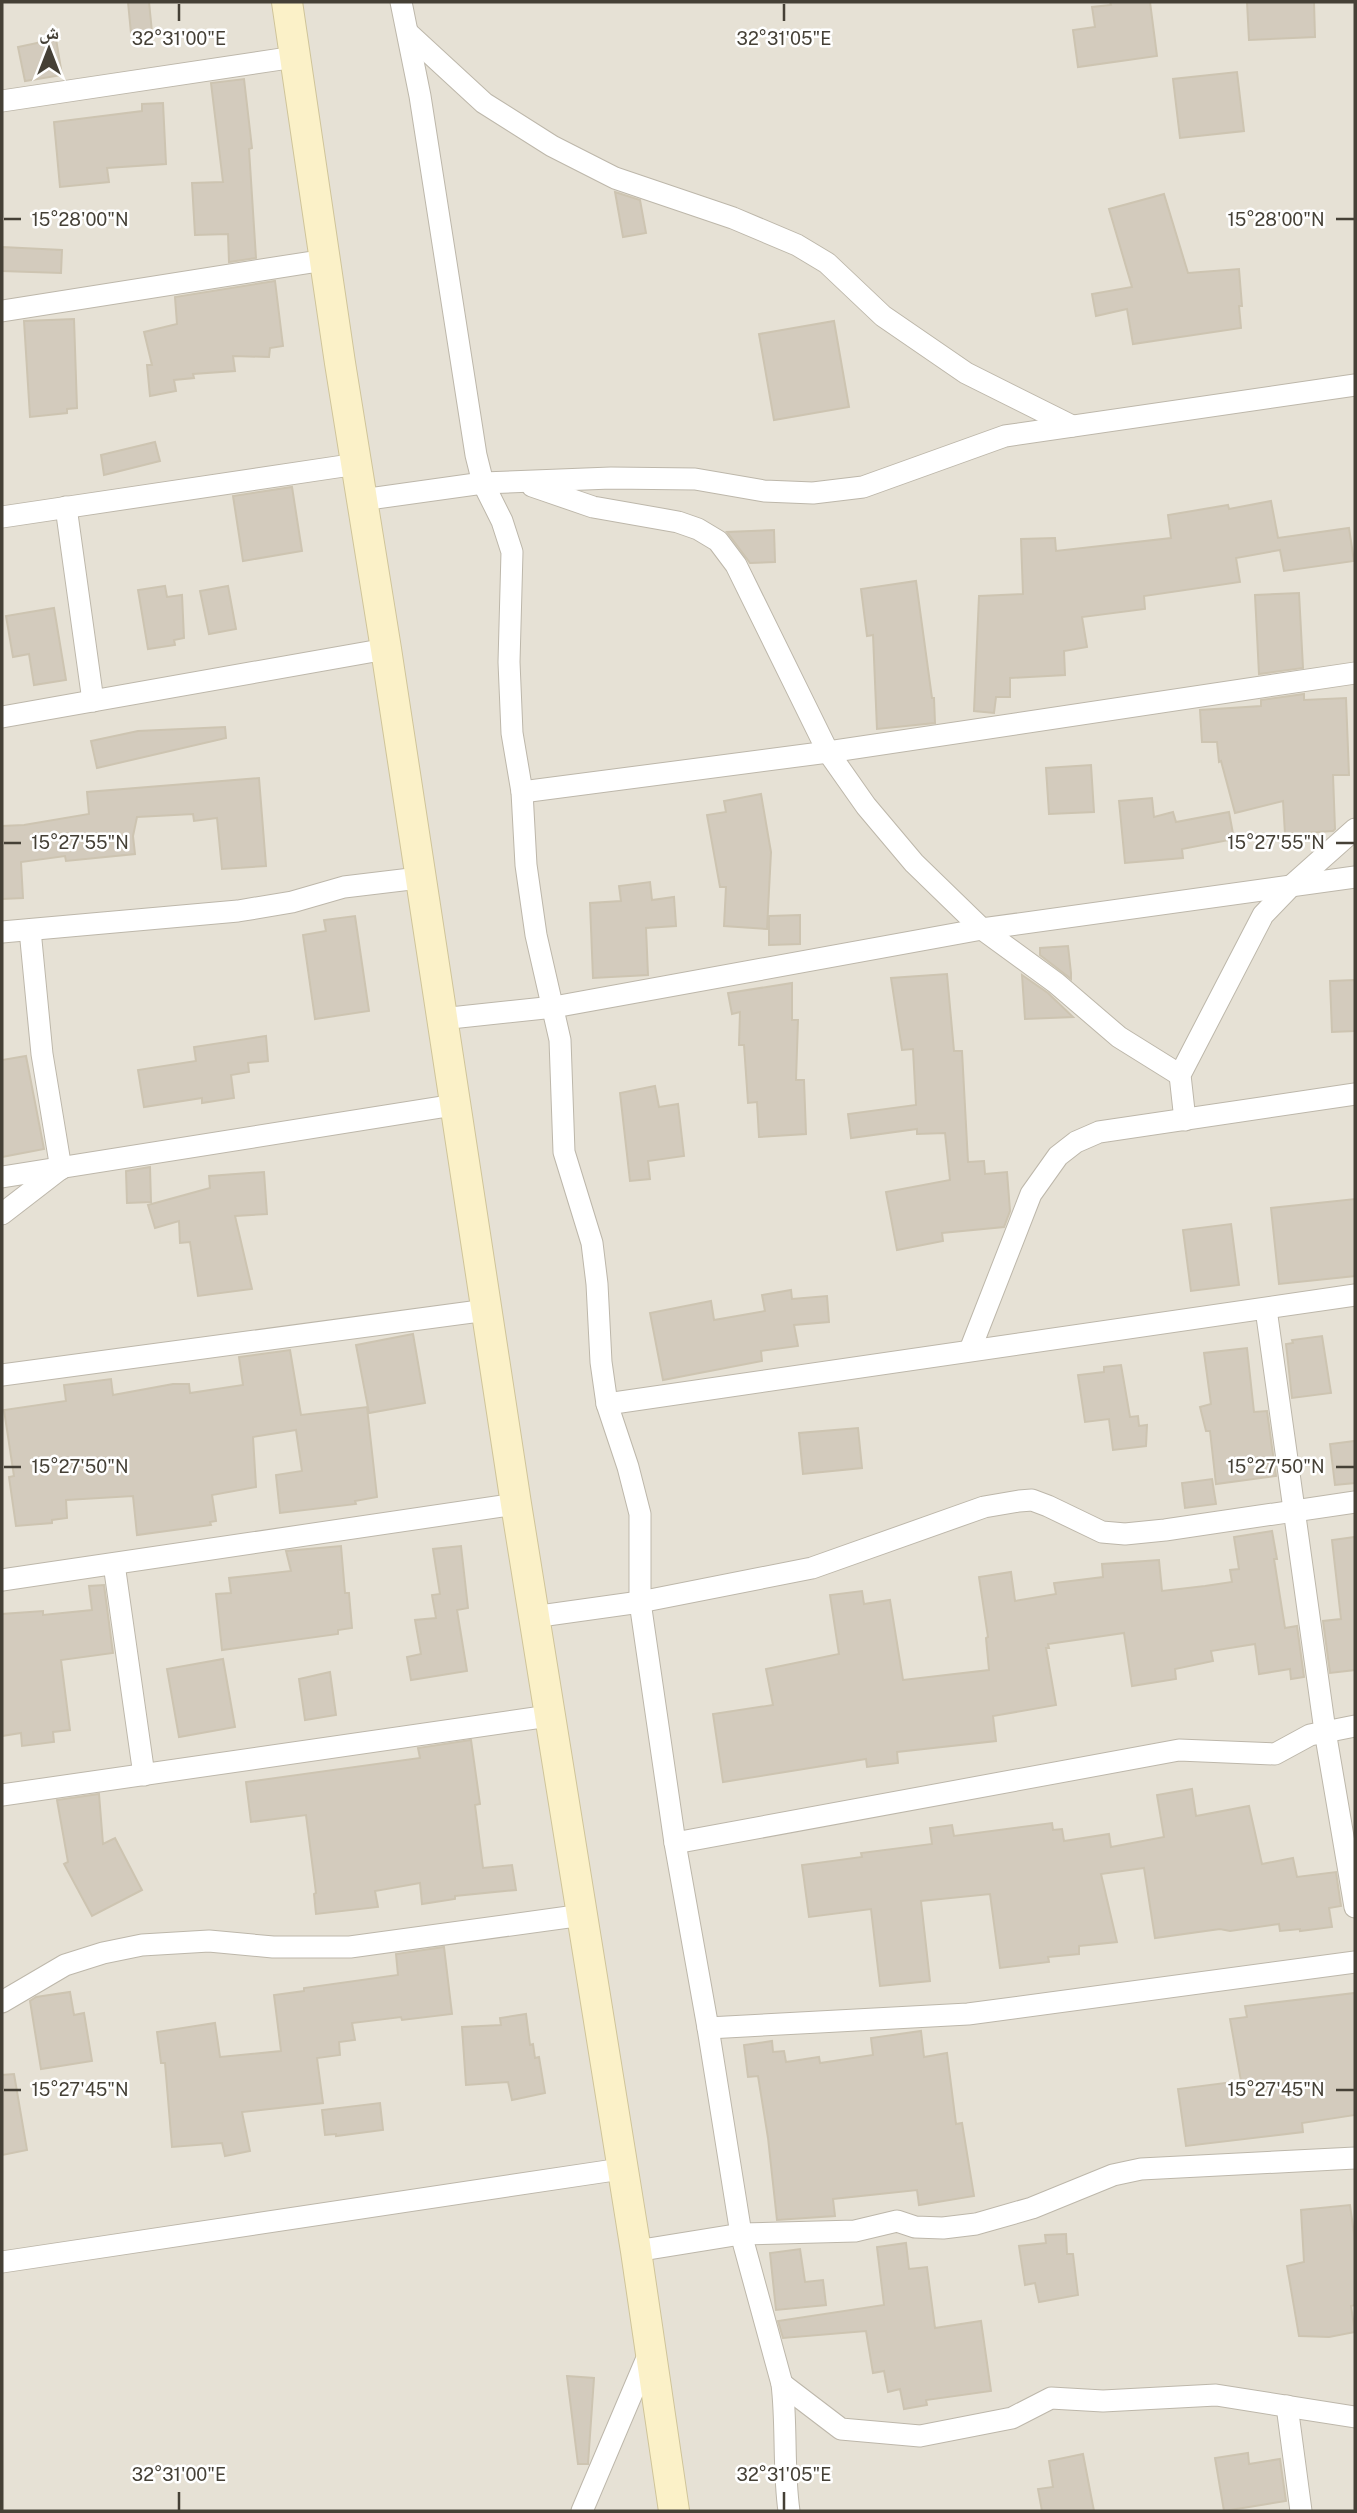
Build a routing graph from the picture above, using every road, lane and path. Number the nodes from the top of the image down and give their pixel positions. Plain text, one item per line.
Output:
1 (287, 2) edge
2 (401, 2) edge
3 (408, 33) junction
4 (295, 57) junction
5 (2, 101) edge
6 (325, 260) junction
7 (2, 311) edge
8 (1355, 385) edge
9 (1072, 426) junction
10 (357, 464) junction
11 (519, 482) junction
12 (483, 483) junction
13 (362, 500) junction
14 (66, 507) junction
15 (2, 517) edge
16 (386, 649) junction
17 (1355, 673) edge
18 (93, 701) junction
19 (2, 717) edge
20 (828, 752) junction
21 (522, 792) junction
22 (1355, 829) edge
23 (419, 877) junction
24 (1355, 877) edge
25 (1291, 886) junction
26 (982, 929) junction
27 (30, 930) junction
28 (2, 932) edge
29 (554, 1007) junction
30 (442, 1019) junction
31 (1180, 1075) junction
32 (1355, 1094) edge
33 (454, 1105) junction
34 (1185, 1120) junction
35 (61, 1169) junction
36 (2, 1177) edge
37 (2, 1214) edge
38 (1355, 1295) edge
39 (1266, 1309) junction
40 (487, 1310) junction
41 (970, 1350) junction
42 (2, 1375) edge
43 (607, 1404) junction
44 (1355, 1502) edge
45 (516, 1504) junction
46 (1295, 1512) junction
47 (114, 1564) junction
48 (2, 1580) edge
49 (640, 1602) junction
50 (533, 1617) junction
51 (550, 1716) junction
52 (1355, 1726) edge
53 (1325, 1731) junction
54 (144, 1775) junction
55 (2, 1795) edge
56 (675, 1843) junction
57 (1355, 1908) edge
58 (583, 1915) junction
59 (1355, 1962) edge
60 (2, 2002) edge
61 (708, 2028) junction
62 (1355, 2158) edge
63 (621, 2169) junction
64 (741, 2234) junction
65 (636, 2251) junction
66 (2, 2262) edge
67 (650, 2351) junction
68 (782, 2384) junction
69 (1287, 2406) junction
70 (1355, 2417) edge
71 (582, 2511) edge
72 (674, 2511) edge
73 (789, 2511) edge
74 (1301, 2511) edge

1 - 4 street
2 - 3 street
3 - 9 street
3 - 12 street
4 - 5 street
4 - 6 street
6 - 7 street
6 - 10 street
8 - 9 street
9 - 11 street
10 - 13 street
10 - 14 street
11 - 12 street
11 - 20 street
12 - 13 street
12 - 21 street
13 - 16 street
14 - 15 street
14 - 18 street
16 - 18 street
16 - 23 street
17 - 20 street
18 - 19 street
20 - 21 street
20 - 26 street
21 - 29 street
22 - 25 street
23 - 27 street
23 - 30 street
24 - 25 street
25 - 26 street
25 - 31 street
26 - 29 street
26 - 31 street
27 - 28 street
27 - 35 street
29 - 30 street
29 - 43 street
30 - 33 street
31 - 34 street
32 - 34 street
33 - 35 street
33 - 40 street
34 - 41 street
35 - 36 street
35 - 37 street
38 - 39 street
39 - 41 street
39 - 46 street
40 - 42 street
40 - 45 street
41 - 43 street
43 - 49 street
44 - 46 street
45 - 47 street
45 - 50 street
46 - 49 street
46 - 53 street
47 - 48 street
47 - 54 street
49 - 50 street
49 - 56 street
50 - 51 street
51 - 54 street
51 - 58 street
52 - 53 street
53 - 56 street
53 - 57 street
54 - 55 street
56 - 61 street
58 - 60 street
58 - 63 street
59 - 61 street
61 - 64 street
62 - 64 street
63 - 65 street
63 - 66 street
64 - 65 street
64 - 68 street
65 - 67 street
67 - 71 street
67 - 72 street
68 - 69 street
68 - 73 street
69 - 70 street
69 - 74 street

